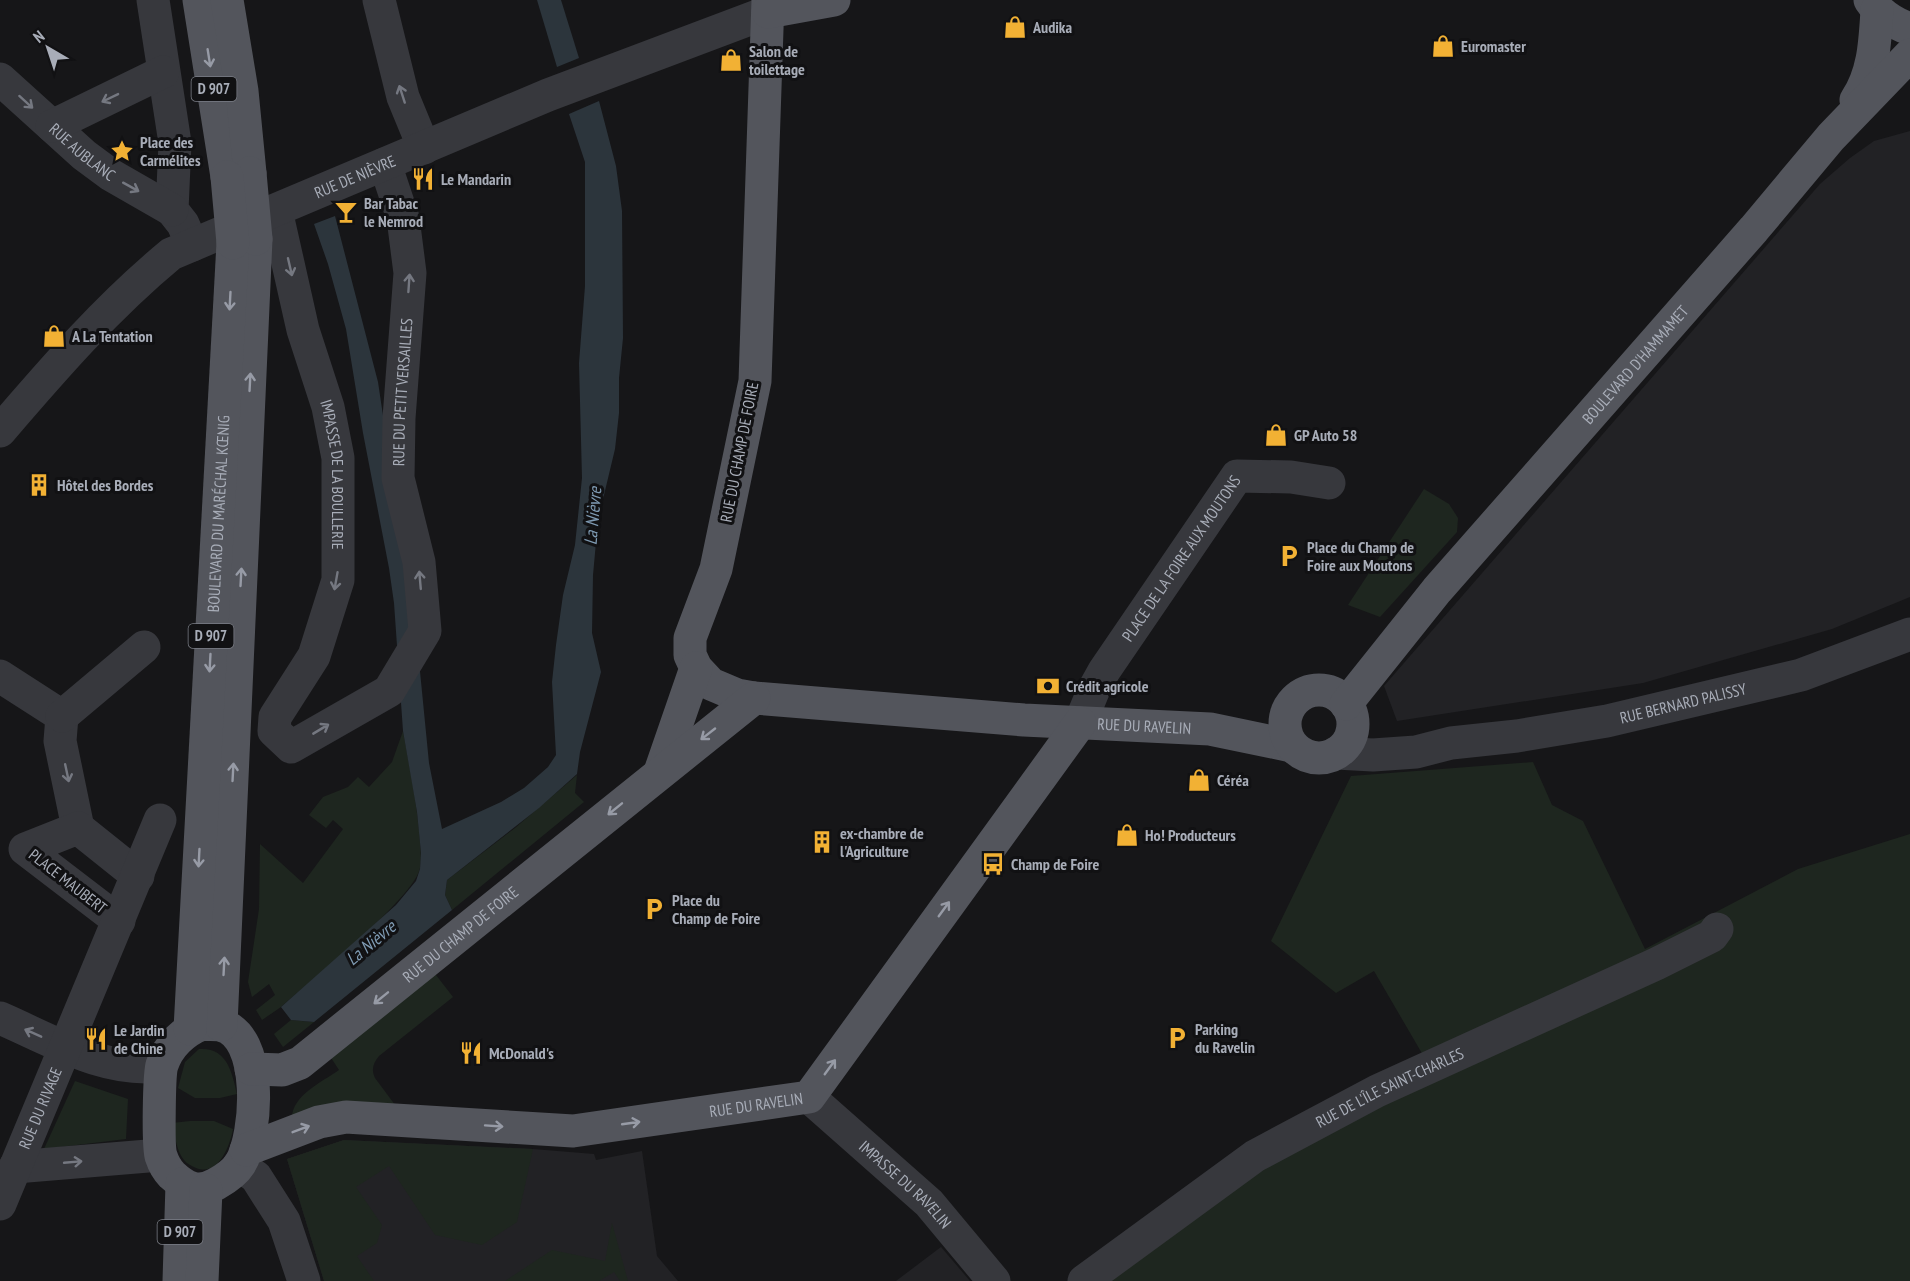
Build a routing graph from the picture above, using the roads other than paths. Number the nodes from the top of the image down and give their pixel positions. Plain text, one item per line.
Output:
1 (153, 0) edge
2 (199, 0) edge
3 (227, 0) edge
4 (379, 0) edge
5 (834, 0) edge
6 (1873, 5) edge
7 (768, 6) edge
8 (1910, 29) edge
9 (1910, 55) edge
10 (163, 72) junction
11 (0, 79) edge
12 (52, 126) junction
13 (1831, 137) junction
14 (424, 148) junction
15 (385, 164) junction
16 (238, 175) junction
17 (172, 210) junction
18 (276, 210) junction
19 (245, 241) junction
20 (192, 245) junction
21 (0, 431) edge
22 (1329, 483) dead end
23 (1910, 634) edge
24 (144, 647) dead end
25 (696, 668) junction
26 (0, 676) edge
27 (754, 698) junction
28 (1287, 711) junction
29 (62, 716) junction
30 (1024, 720) junction
31 (1340, 720) junction
32 (1080, 723) junction
33 (1210, 729) junction
34 (273, 730) joint
35 (1292, 746) junction
36 (660, 772) junction
37 (1040, 776) junction
38 (160, 820) dead end
39 (78, 828) junction
40 (12, 843) edge
41 (138, 876) junction
42 (119, 921) junction
43 (1717, 929) dead end
44 (0, 1018) edge
45 (222, 1025) junction
46 (190, 1029) junction
47 (66, 1047) junction
48 (161, 1066) junction
49 (251, 1069) junction
50 (809, 1097) junction
51 (160, 1155) junction
52 (243, 1158) junction
53 (194, 1187) junction
54 (5, 1189) edge
55 (179, 1281) edge
56 (202, 1281) edge
57 (303, 1281) edge
58 (994, 1281) edge
59 (1084, 1281) edge

1 - 10 street
2 -> 16 main road, BOULEVARD DU MARÉCHAL KŒNIG / D 907
3 - 16 main road, BOULEVARD DU MARÉCHAL KŒNIG / D 907
14 -> 4 street
5 - 7 main road
6 - 8 main road
6 - 13 main road, BOULEVARD D'HAMMAMET
7 - 14 street, RUE DE NIÈVRE
7 - 25 main road, RUE DU CHAMP DE FOIRE
9 - 13 main road, BOULEVARD D'HAMMAMET
10 -> 12 street
10 - 17 street
11 -> 12 street, RUE AUBLANC
12 -> 17 street, RUE AUBLANC
13 - 31 main road, BOULEVARD D'HAMMAMET
14 - 15 street, RUE DE NIÈVRE
15 - 18 street, RUE DE NIÈVRE
34 -> 15 street, RUE DU PETIT VERSAILLES
16 - 19 main road, BOULEVARD DU MARÉCHAL KŒNIG / D 907, bridge
17 - 20 street
18 - 20 street, RUE DE NIÈVRE
18 -> 34 street, IMPASSE DE LA BOULLERIE
45 -> 19 main road, BOULEVARD DU MARÉCHAL KŒNIG / D 907
19 -> 46 main road, BOULEVARD DU MARÉCHAL KŒNIG / D 907
20 - 21 street, RUE DE NIÈVRE
22 - 32 street, PLACE DE LA FOIRE AUX MOUTONS
23 - 31 street, RUE BERNARD PALISSY
24 - 29 street
25 - 27 main road, RUE DU RAVELIN
25 - 36 main road
26 - 29 street
27 - 30 main road, RUE DU RAVELIN
27 -> 36 main road, RUE DU CHAMP DE FOIRE
28 - 31 main road
28 - 33 main road, RUE DU RAVELIN
28 - 35 main road
29 -> 39 street
30 - 32 main road, RUE DU RAVELIN
30 - 37 main road
31 - 35 main road
32 - 33 main road, RUE DU RAVELIN
32 - 37 main road, RUE DU RAVELIN
33 - 35 main road, RUE DU RAVELIN
36 -> 49 main road, RUE DU CHAMP DE FOIRE
50 -> 37 main road, RUE DU RAVELIN
38 - 41 street
39 - 40 street, PLACE MAUBERT
39 - 41 street
40 - 42 street, PLACE MAUBERT
41 - 42 street, RUE DU RIVAGE
42 - 47 street, RUE DU RIVAGE
43 - 59 street, RUE DE L'ÎLE SAINT-CHARLES
47 -> 44 street
45 - 46 main road
45 - 49 main road
46 - 48 main road
47 - 48 street
47 - 54 street, RUE DU RIVAGE
48 - 51 main road
49 - 52 main road
52 -> 50 main road, RUE DU RAVELIN
50 - 58 street, IMPASSE DU RAVELIN
51 - 53 main road
54 -> 51 street
52 - 53 main road
52 - 57 street
53 - 55 main road, D 907
53 - 56 main road, D 907

